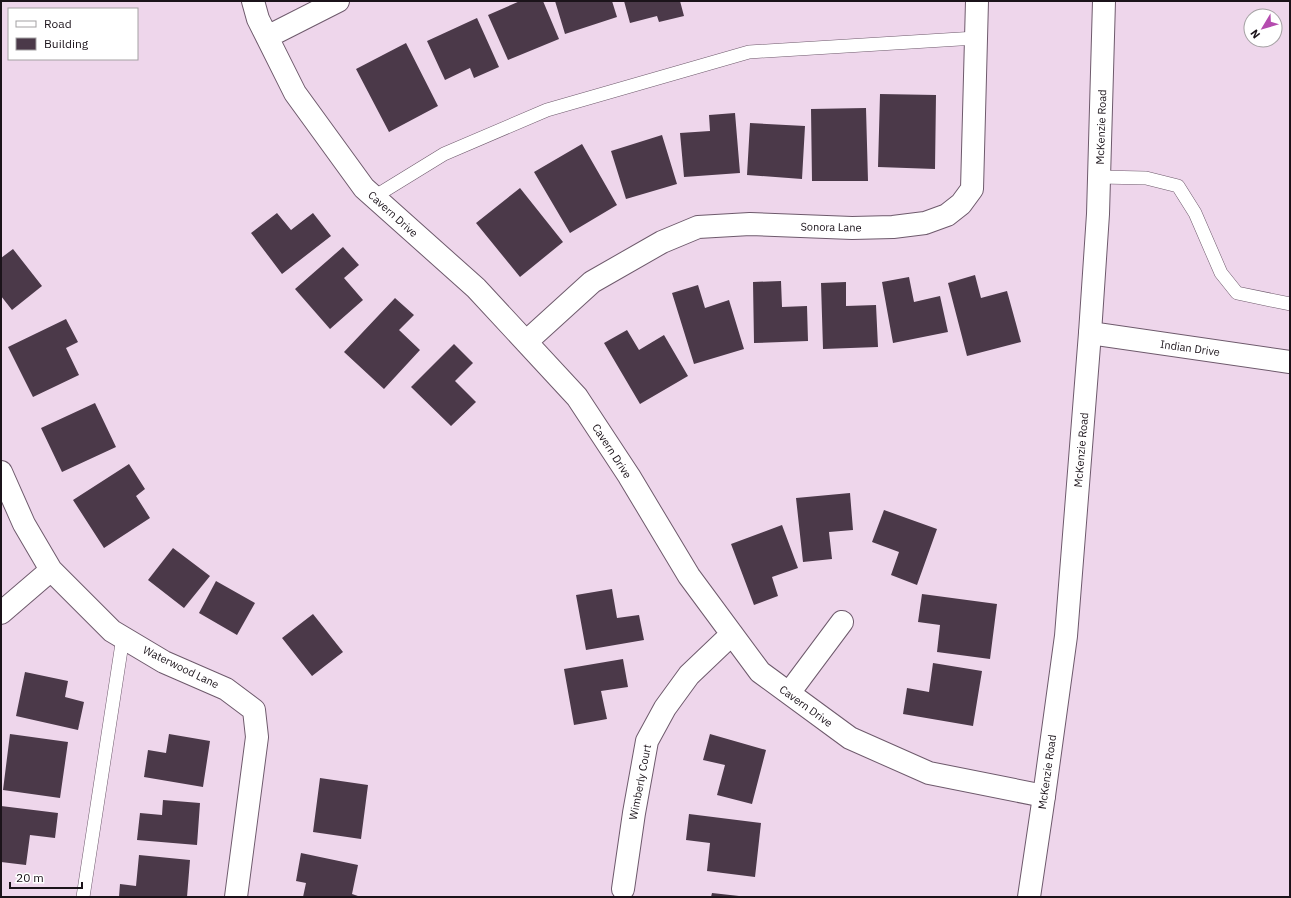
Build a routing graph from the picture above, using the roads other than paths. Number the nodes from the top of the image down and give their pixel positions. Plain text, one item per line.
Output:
1 (253, 1) edge
2 (338, 1) edge
3 (977, 1) edge
4 (1104, 1) edge
5 (267, 37) junction
6 (976, 38) junction
7 (1100, 177) junction
8 (374, 197) junction
9 (1290, 304) edge
10 (1090, 333) junction
11 (526, 342) junction
12 (1290, 362) edge
13 (1, 472) edge
14 (51, 570) junction
15 (1, 613) edge
16 (842, 622) dead end
17 (732, 634) junction
18 (123, 637) junction
19 (788, 693) junction
20 (1044, 796) junction
21 (623, 889) dead end
22 (83, 897) edge
23 (236, 897) edge
24 (1029, 897) edge

1 - 5 street, Cavern Drive
2 - 5 street
3 - 6 street, Sonora Lane
4 - 7 street, McKenzie Road
5 - 8 street, Cavern Drive
6 - 8 lane
6 - 11 street, Sonora Lane
7 - 9 lane
7 - 10 street, McKenzie Road
8 - 11 street, Cavern Drive
10 - 12 street, Indian Drive
10 - 20 street, McKenzie Road
11 - 17 street, Cavern Drive
13 - 14 street, Waterwood Lane
14 - 15 street
14 - 18 street, Waterwood Lane
16 - 19 street
17 - 19 street, Cavern Drive
17 - 21 street, Wimberly Court
18 - 22 lane
18 - 23 street, Waterwood Lane
19 - 20 street, Cavern Drive
20 - 24 street, McKenzie Road

